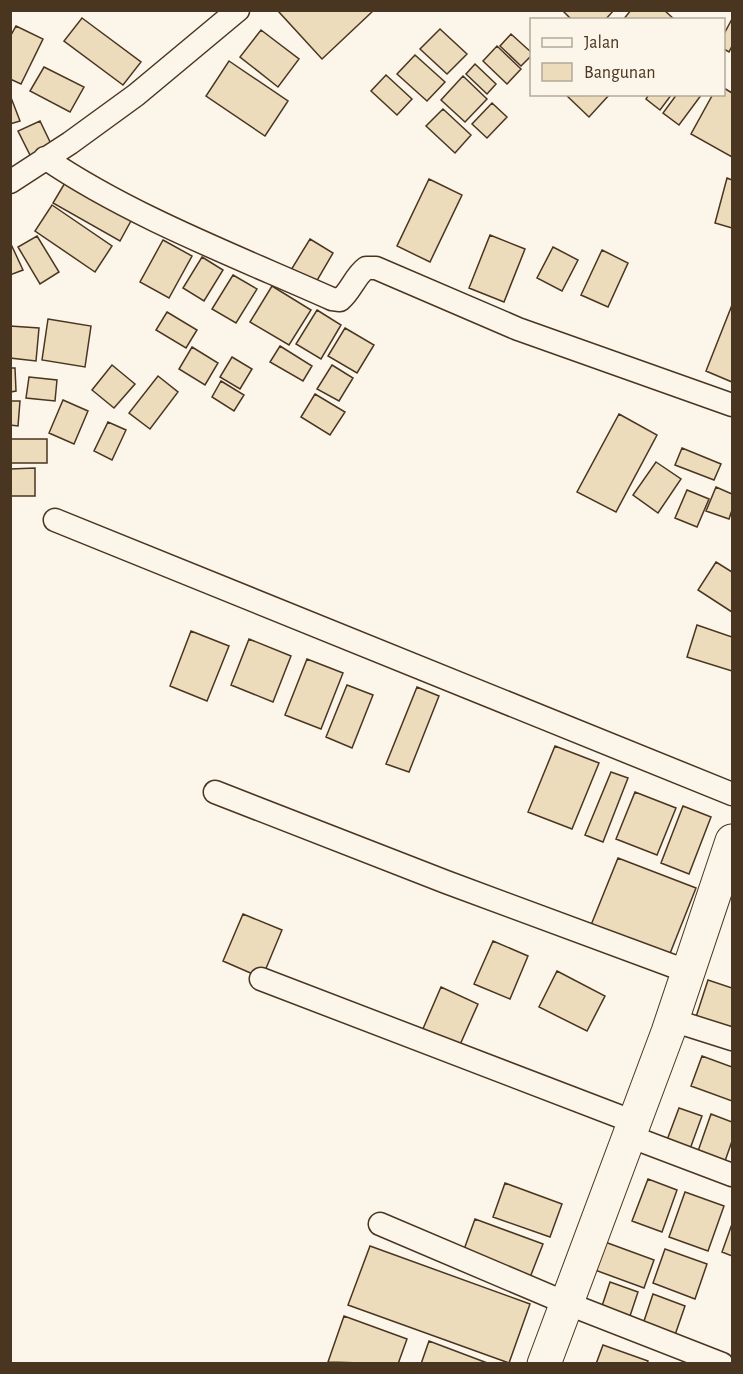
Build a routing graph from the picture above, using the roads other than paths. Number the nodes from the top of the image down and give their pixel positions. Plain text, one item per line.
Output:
1 (238, 10) edge
2 (45, 158) junction
3 (10, 182) edge
4 (732, 405) edge
5 (54, 520) dead end
6 (215, 792) dead end
7 (732, 794) edge
8 (732, 841) edge
9 (723, 900) edge
10 (689, 972) junction
11 (261, 980) dead end
12 (672, 1020) junction
13 (732, 1039) edge
14 (631, 1129) junction
15 (732, 1175) edge
16 (380, 1224) dead end
17 (566, 1303) junction
18 (544, 1364) edge
19 (722, 1364) edge

1 - 2 street
2 - 3 street
2 - 4 street
5 - 7 street
6 - 10 street
8 - 9 main road
9 - 10 main road
10 - 12 main road
11 - 14 street
12 - 13 street
12 - 14 main road
14 - 15 street
14 - 17 main road
16 - 17 street
17 - 18 main road
17 - 19 street

